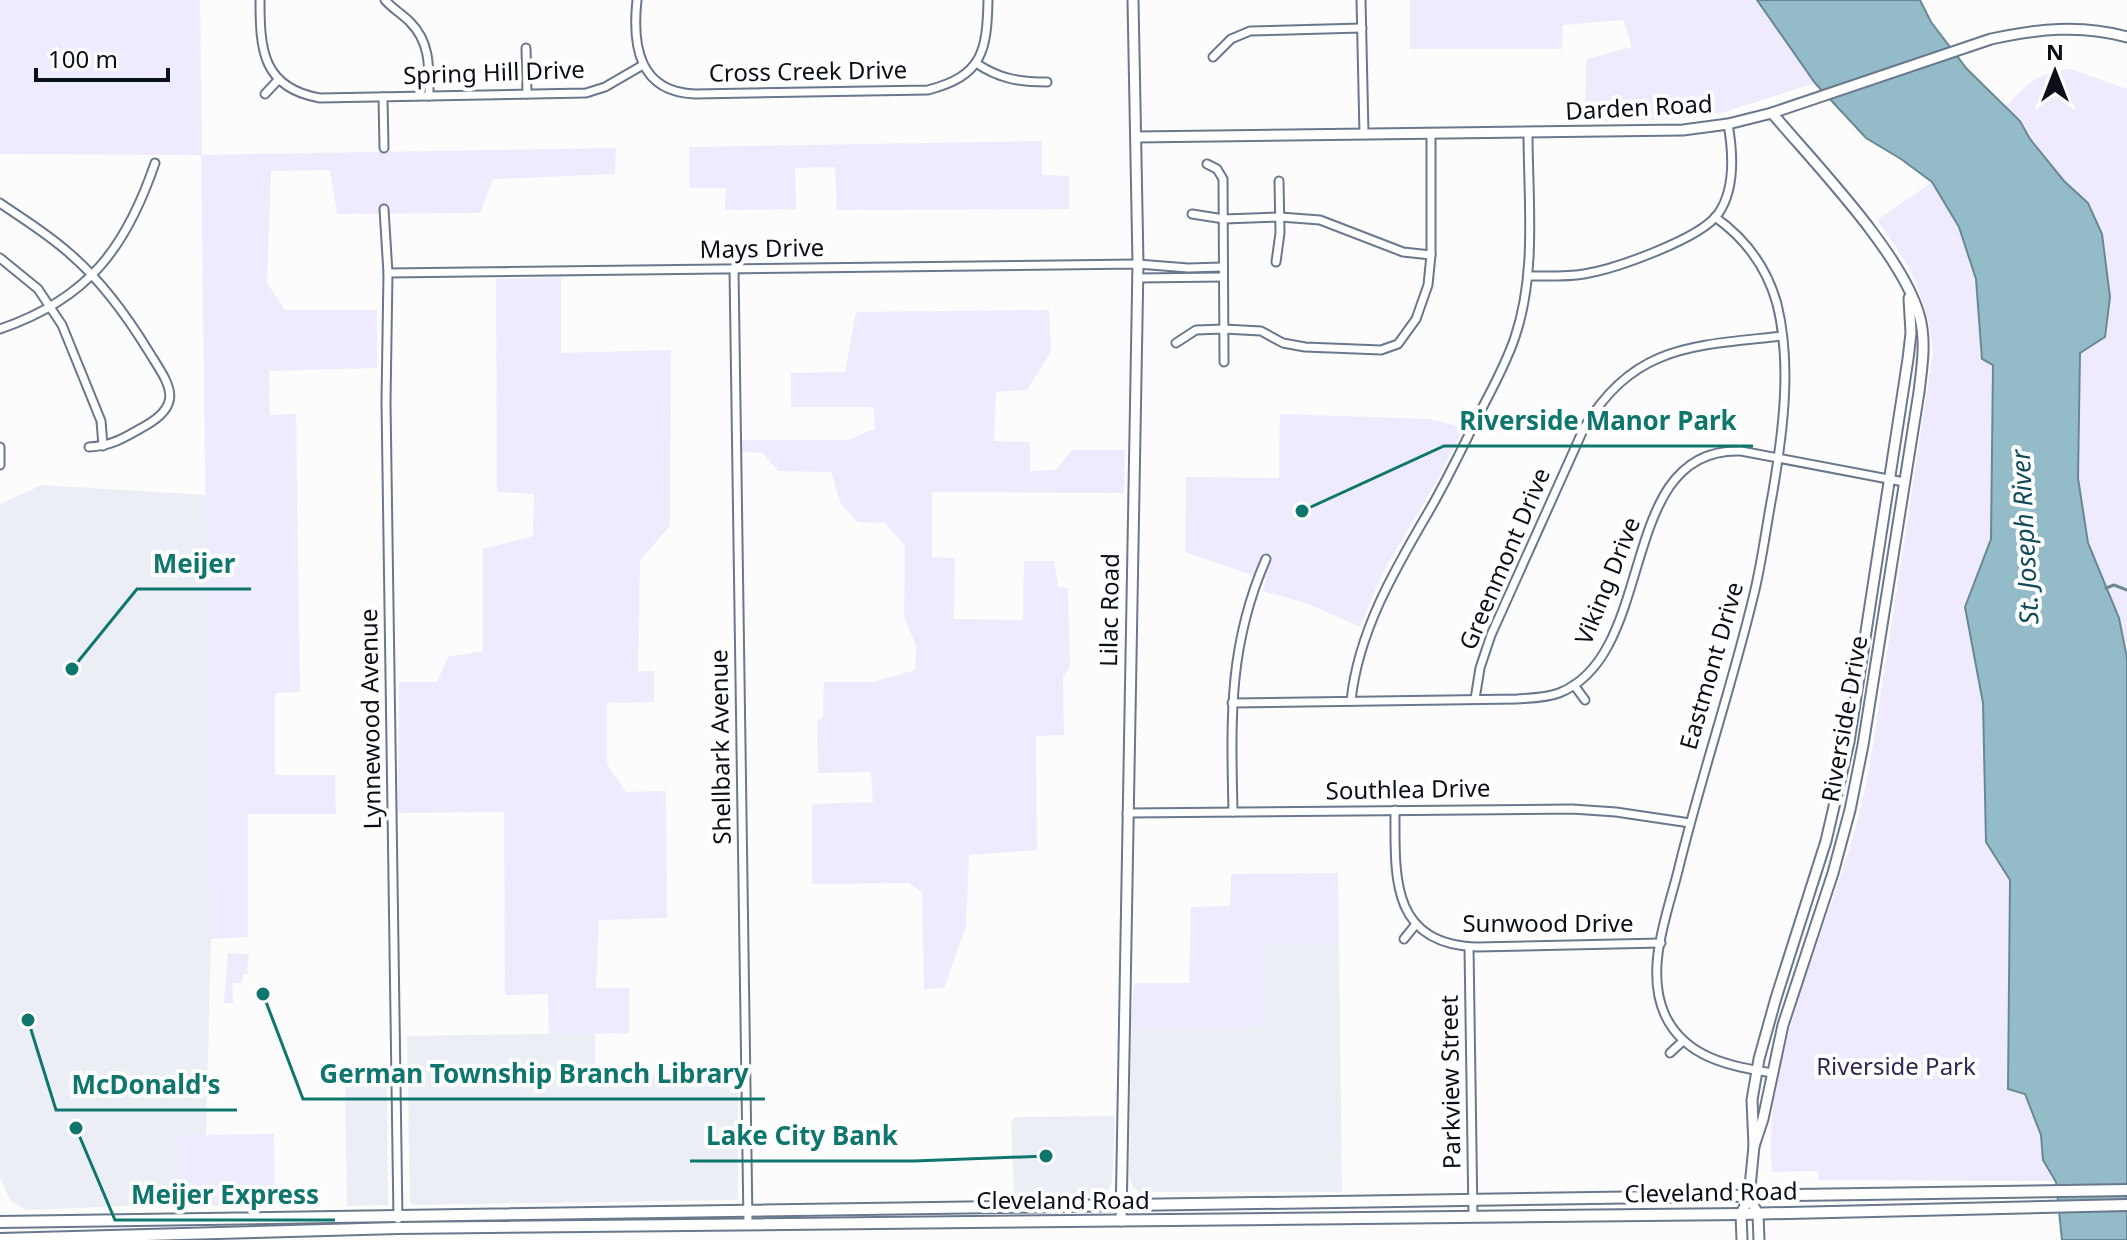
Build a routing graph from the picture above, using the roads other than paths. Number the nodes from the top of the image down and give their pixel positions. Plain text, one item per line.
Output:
1 (260, 0) edge
2 (385, 0) edge
3 (637, 0) edge
4 (988, 0) edge
5 (1133, 0) edge
6 (1361, 0) edge
7 (1362, 28) junction
8 (2127, 37) edge
9 (526, 48) dead end
10 (1213, 57) dead end
11 (976, 63) junction
12 (643, 65) junction
13 (279, 79) junction
14 (1047, 82) dead end
15 (265, 94) dead end
16 (527, 94) junction
17 (429, 96) junction
18 (383, 97) junction
19 (1772, 113) junction
20 (1728, 124) junction
21 (1528, 132) junction
22 (1431, 133) junction
23 (1364, 134) junction
24 (1137, 137) junction
25 (384, 148) dead end
26 (155, 163) dead end
27 (1207, 164) dead end
28 (1279, 181) dead end
29 (0, 203) edge
30 (384, 209) dead end
31 (1192, 214) dead end
32 (1280, 217) junction
33 (1715, 217) junction
34 (1224, 219) junction
35 (1431, 255) junction
36 (0, 258) edge
37 (1276, 262) dead end
38 (1138, 264) junction
39 (1223, 267) junction
40 (734, 269) junction
41 (388, 273) junction
42 (91, 275) junction
43 (1528, 276) junction
44 (1223, 277) junction
45 (1137, 278) junction
46 (1908, 290) junction
47 (50, 306) junction
48 (0, 329) edge
49 (1224, 329) junction
50 (1782, 336) junction
51 (1176, 343) dead end
52 (1224, 362) dead end
53 (103, 446) junction
54 (0, 447) edge
55 (89, 447) dead end
56 (1778, 458) junction
57 (0, 465) edge
58 (1890, 479) junction
59 (1904, 482) junction
60 (1266, 559) dead end
61 (1574, 685) junction
62 (1475, 699) junction
63 (1585, 700) dead end
64 (1351, 701) junction
65 (1232, 703) junction
66 (1395, 810) junction
67 (1233, 812) junction
68 (1127, 813) junction
69 (1690, 823) junction
70 (1416, 924) junction
71 (1404, 939) dead end
72 (1661, 943) junction
73 (1469, 947) junction
74 (1683, 1041) junction
75 (1670, 1053) dead end
76 (1757, 1071) junction
77 (1772, 1073) junction
78 (1754, 1146) junction
79 (2127, 1190) edge
80 (1749, 1197) junction
81 (1473, 1199) junction
82 (1121, 1205) junction
83 (2127, 1205) edge
84 (748, 1210) junction
85 (1741, 1214) junction
86 (1758, 1214) junction
87 (398, 1215) junction
88 (1473, 1217) junction
89 (1121, 1221) junction
90 (0, 1222) edge
91 (748, 1224) junction
92 (398, 1228) junction
93 (6, 1239) edge
94 (1742, 1240) edge
95 (1759, 1240) edge

1 - 13 street
2 - 17 street
3 - 12 street
4 - 11 street
5 - 24 street, Lilac Road
6 - 7 street
7 - 10 street
7 - 23 street
8 - 19 street, Darden Road
9 - 16 street
11 - 12 street, Cross Creek Drive
11 - 14 street
12 - 16 street, Spring Hill Drive
13 - 15 street
13 - 18 street, Spring Hill Drive
16 - 17 street, Spring Hill Drive
17 - 18 street, Spring Hill Drive
18 - 25 street
19 - 20 street, Darden Road
19 - 46 street, Riverside Drive
20 - 21 street, Darden Road
20 - 33 street
21 - 22 street, Darden Road
21 - 43 street
22 - 23 street, Darden Road
22 - 35 street
23 - 24 street, Darden Road
24 - 38 street, Lilac Road
26 - 42 street
27 - 34 street
28 - 32 street
29 - 42 street
30 - 41 street, Lynnewood Avenue
31 - 34 street
32 - 34 street
32 - 35 street
32 - 37 street
33 - 43 street
33 - 50 street, Eastmont Drive
34 - 39 street
35 - 49 street
36 - 47 street
38 - 39 street, Mays Drive
38 - 40 street, Mays Drive
38 - 45 street, Lilac Road
39 - 44 street
40 - 41 street, Mays Drive
40 - 84 street, Shellbark Avenue
41 - 87 street, Lynnewood Avenue
42 - 47 street
42 - 53 street
43 - 64 street
44 - 45 street
44 - 49 street
45 - 68 street, Lilac Road
46 - 58 street, Riverside Drive
46 - 59 street, Riverside Drive
47 - 48 street
47 - 53 street
49 - 51 street
49 - 52 street
50 - 56 street, Eastmont Drive
50 - 62 street, Greenmont Drive
53 - 55 street
54 - 57 street
56 - 58 street, Viking Drive
56 - 61 street, Viking Drive
56 - 69 street, Eastmont Drive
58 - 59 street, Viking Drive
58 - 76 street, Riverside Drive
59 - 77 street, Riverside Drive
60 - 65 street
61 - 62 street, Viking Drive
61 - 63 street
62 - 64 street, Viking Drive
64 - 65 street, Viking Drive
65 - 67 street
66 - 67 street, Southlea Drive
66 - 69 street, Southlea Drive
66 - 70 street
67 - 68 street, Southlea Drive
68 - 82 street, Lilac Road
69 - 72 street, Eastmont Drive
70 - 71 street
70 - 73 street, Sunwood Drive
72 - 73 street, Sunwood Drive
72 - 74 street, Eastmont Drive
73 - 81 street, Parkview Street
74 - 75 street
74 - 76 street
76 - 77 street
76 - 78 street, Riverside Drive
77 - 78 street, Riverside Drive
78 - 80 street, Riverside Drive
79 - 80 main road, Cleveland Road
80 - 81 main road, Cleveland Road
80 - 85 street, Riverside Drive
80 - 86 street
81 - 82 main road, Cleveland Road
81 - 88 street, Parkview Street
82 - 84 main road, Cleveland Road
82 - 89 street, Lilac Road
83 - 86 main road, Cleveland Road
84 - 87 main road, Cleveland Road
84 - 91 street, Shellbark Avenue
85 - 86 main road, Cleveland Road
85 - 88 main road, Cleveland Road
85 - 94 street, Riverside Drive
86 - 95 street
87 - 90 main road, Cleveland Road
87 - 92 street, Lynnewood Avenue
88 - 89 main road, Cleveland Road
89 - 91 main road, Cleveland Road
90 - 93 main road
91 - 92 main road, Cleveland Road
92 - 93 main road, Cleveland Road

